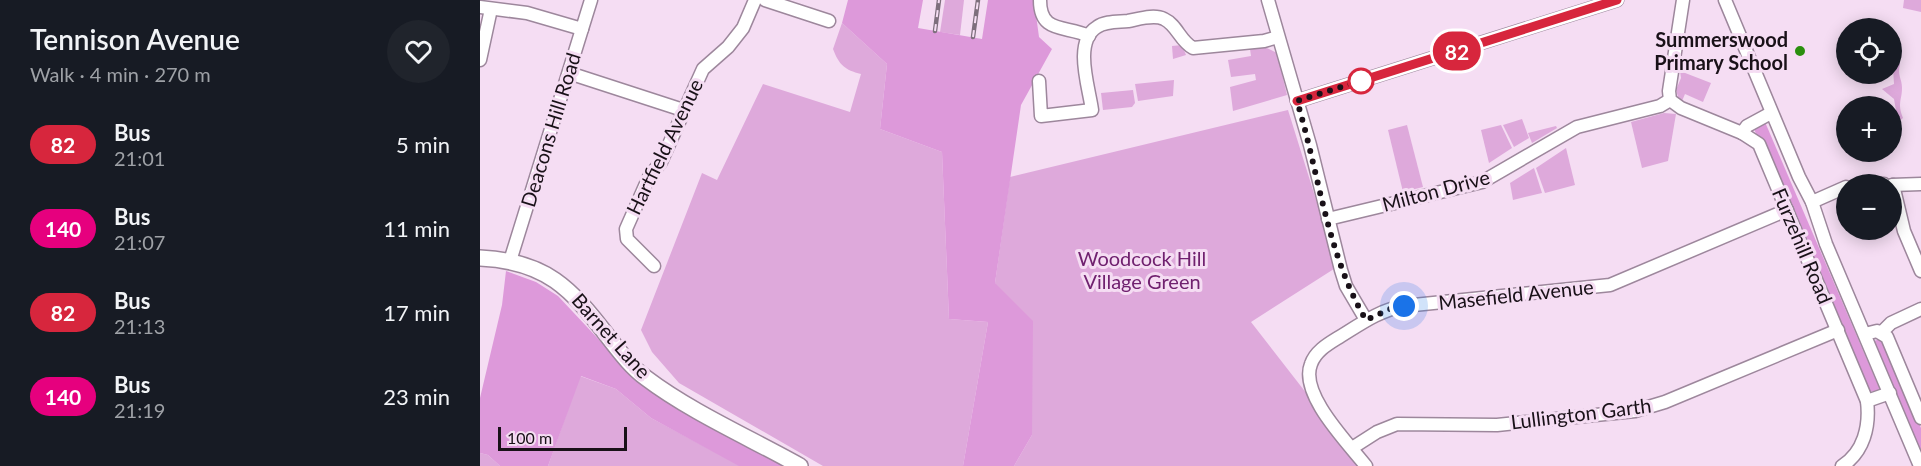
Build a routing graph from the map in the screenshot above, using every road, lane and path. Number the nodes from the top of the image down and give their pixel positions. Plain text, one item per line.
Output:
1 (591, 0) edge
2 (755, 0) edge
3 (765, 0) edge
4 (1040, 0) edge
5 (1268, 0) edge
6 (1617, 0) edge
7 (1683, 0) edge
8 (1725, 0) edge
9 (486, 8) edge
10 (829, 21) dead end
11 (582, 29) junction
12 (1089, 36) junction
13 (1278, 36) junction
14 (480, 60) edge
15 (569, 73) junction
16 (1039, 81) dead end
17 (1670, 100) junction
18 (1297, 101) junction
19 (683, 110) junction
20 (1771, 112) junction
21 (1742, 133) junction
22 (1902, 184) edge
23 (1921, 184) edge
24 (1836, 191) edge
25 (1812, 202) junction
26 (1787, 210) junction
27 (1328, 219) junction
28 (1902, 224) edge
29 (480, 258) edge
30 (510, 261) junction
31 (654, 266) dead end
32 (1921, 270) edge
33 (1921, 309) edge
34 (1366, 320) junction
35 (1838, 330) junction
36 (1882, 332) junction
37 (1865, 334) junction
38 (1890, 393) junction
39 (1867, 401) junction
40 (1921, 418) edge
41 (1352, 448) junction
42 (800, 466) edge
43 (1366, 466) edge
44 (1842, 466) edge
45 (1920, 466) edge

1 - 11 street, Deacons Hill Road
2 - 19 street, Hartfield Avenue
3 - 10 street
4 - 12 street
5 - 13 street
6 - 18 street
7 - 17 street
8 - 20 street, Furzehill Road
9 - 11 street
9 - 14 street
11 - 15 street, Deacons Hill Road
12 - 13 street
12 - 16 street
13 - 18 street
15 - 19 street
15 - 30 street, Deacons Hill Road
17 - 21 street
17 - 27 street, Milton Drive
18 - 27 street
19 - 31 street, Hartfield Avenue
20 - 21 street
20 - 25 street, Furzehill Road
21 - 26 street, Furzehill Road
22 - 23 street
24 - 25 street
25 - 37 street, Furzehill Road
26 - 34 street, Masefield Avenue
26 - 35 street, Furzehill Road
27 - 34 street
28 - 32 street
29 - 30 main road, Barnet Lane
30 - 42 main road, Barnet Lane
33 - 36 street
34 - 41 street, Masefield Avenue
35 - 39 street, Furzehill Road
35 - 41 street, Lullington Garth
36 - 37 street
36 - 40 street
37 - 38 street, Furzehill Road
38 - 39 street
38 - 45 street, Furzehill Road
39 - 44 street
41 - 43 street

